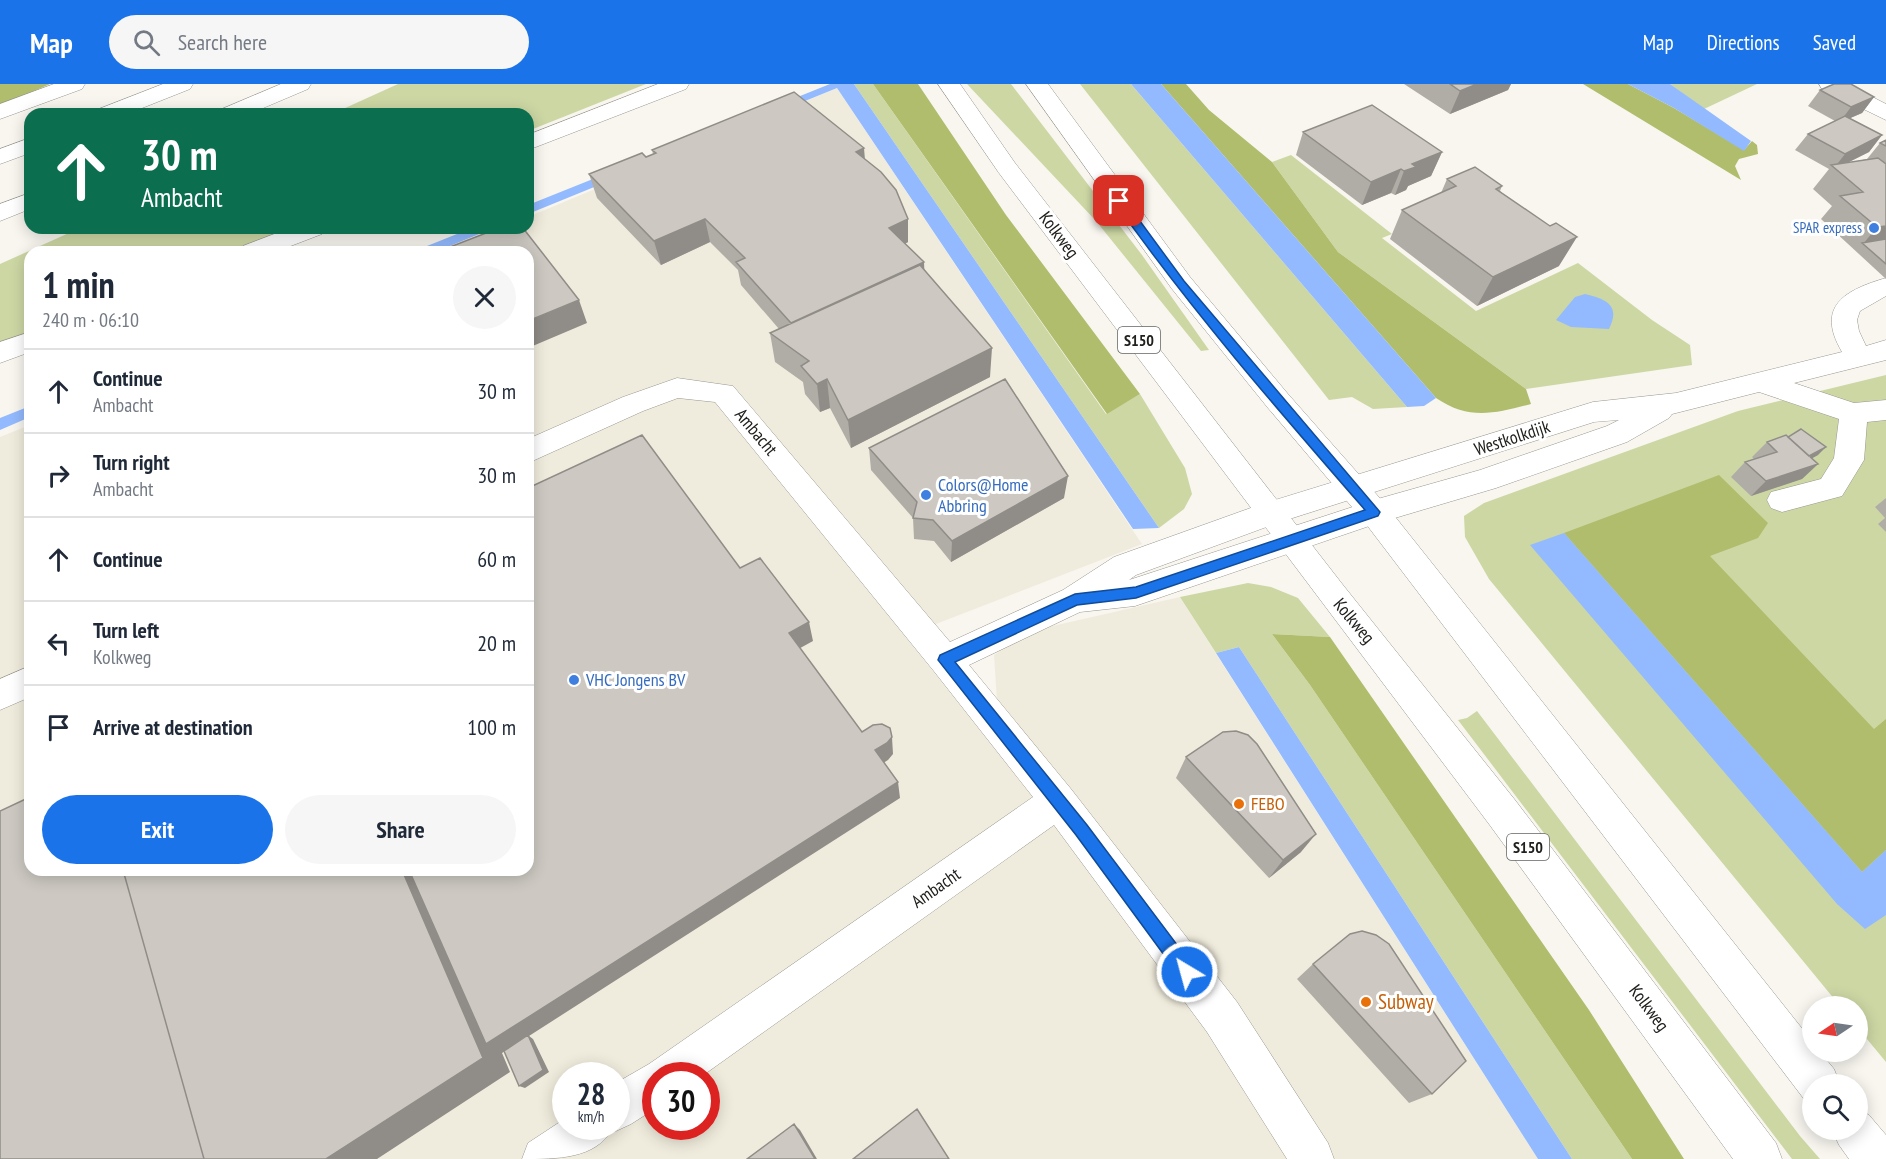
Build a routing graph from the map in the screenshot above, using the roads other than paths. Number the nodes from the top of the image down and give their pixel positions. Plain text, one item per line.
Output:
1 (75, 84) edge
2 (182, 84) edge
3 (300, 84) edge
4 (678, 84) edge
5 (949, 84) edge
6 (1037, 84) edge
7 (1830, 84) edge
8 (122, 108) edge
9 (245, 108) edge
10 (0, 112) edge
11 (1886, 114) edge
12 (534, 141) edge
13 (24, 147) edge
14 (0, 157) edge
15 (24, 203) edge
16 (0, 213) edge
17 (298, 234) edge
18 (267, 246) edge
19 (1886, 287) edge
20 (24, 343) edge
21 (1886, 350) edge
22 (0, 353) edge
23 (1858, 356) junction
24 (1756, 381) junction
25 (1886, 410) edge
26 (1854, 413) junction
27 (534, 449) edge
28 (1363, 500) junction
29 (1782, 500) dead end
30 (1280, 526) junction
31 (945, 660) junction
32 (24, 684) edge
33 (0, 695) edge
34 (1058, 801) junction
35 (684, 1062) edge
36 (1811, 1074) edge
37 (571, 1140) edge
38 (1862, 1140) edge
39 (544, 1159) edge
40 (1312, 1159) edge
41 (1760, 1159) edge
42 (1876, 1159) edge

1 - 10 main road
2 - 8 main road
3 - 9 main road
4 - 12 main road
5 - 30 main road, Kolkweg / S150
6 - 28 main road
7 - 11 main road
13 - 14 main road
15 - 16 main road
17 - 18 main road
19 - 23 main road
20 - 22 main road
21 - 23 main road, Westkolkdijk
23 - 24 main road, Westkolkdijk
24 - 26 main road
24 - 28 main road, Westkolkdijk
25 - 26 main road
26 - 29 main road
27 - 31 main road, Ambacht
28 - 30 main road, Westkolkdijk
28 - 36 main road
30 - 31 main road
30 - 41 main road, Kolkweg / S150
31 - 34 main road, Ambacht
32 - 33 main road
34 - 35 main road, Ambacht
34 - 40 main road
37 - 39 main road
38 - 42 main road

